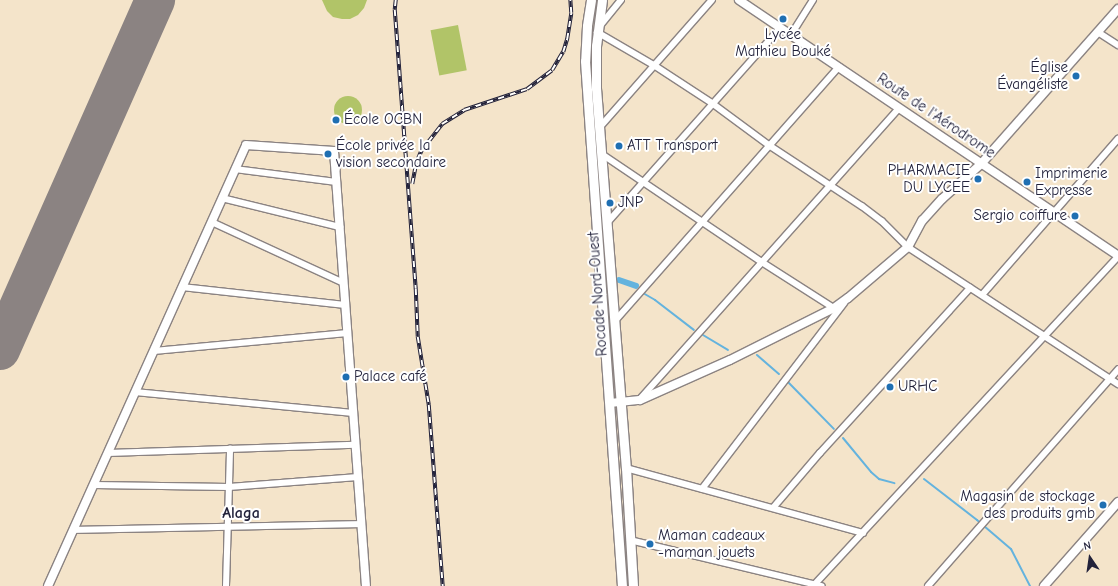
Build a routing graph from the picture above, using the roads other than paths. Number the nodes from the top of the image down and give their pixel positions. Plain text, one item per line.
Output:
1 (591, 0) edge
2 (602, 0) edge
3 (621, 0) edge
4 (712, 0) edge
5 (739, 0) edge
6 (813, 0) edge
7 (1118, 9) edge
8 (780, 28) junction
9 (597, 30) junction
10 (1098, 32) junction
11 (790, 35) junction
12 (1118, 45) edge
13 (654, 65) junction
14 (838, 67) junction
15 (712, 103) junction
16 (899, 108) junction
17 (600, 127) junction
18 (1118, 139) edge
19 (769, 144) junction
20 (602, 154) junction
21 (981, 164) junction
22 (235, 169) junction
23 (336, 182) junction
24 (643, 182) junction
25 (830, 184) junction
26 (222, 198) junction
27 (1054, 213) junction
28 (212, 222) junction
29 (702, 222) junction
30 (607, 223) junction
31 (340, 227) junction
32 (908, 247) junction
33 (1118, 256) edge
34 (762, 262) junction
35 (344, 283) junction
36 (182, 287) junction
37 (970, 288) junction
38 (982, 295) junction
39 (848, 298) junction
40 (345, 305) junction
41 (834, 308) junction
42 (614, 322) junction
43 (347, 333) junction
44 (1044, 337) junction
45 (154, 351) junction
46 (1118, 370) edge
47 (1110, 379) junction
48 (1118, 384) edge
49 (135, 392) junction
50 (640, 400) junction
51 (620, 402) junction
52 (610, 403) junction
53 (353, 413) junction
54 (356, 445) junction
55 (230, 449) junction
56 (108, 453) junction
57 (626, 468) junction
58 (358, 477) junction
59 (94, 485) junction
60 (229, 487) junction
61 (702, 489) junction
62 (1118, 502) edge
63 (773, 508) junction
64 (361, 524) junction
65 (228, 527) junction
66 (73, 530) junction
67 (863, 533) junction
68 (630, 540) junction
69 (808, 584) edge
70 (816, 584) junction
71 (48, 586) edge
72 (226, 586) edge
73 (366, 586) edge
74 (622, 586) edge
75 (633, 586) edge
76 (822, 586) edge
77 (928, 586) edge
78 (1044, 586) edge

1 - 52 main road, Rocade Nord-Ouest
2 - 9 main road, Rocade Nord-Ouest
3 - 9 street
4 - 13 street
5 - 8 street, Route de l'Aérodrome
6 - 11 street
7 - 10 street
8 - 11 street, Route de l'Aérodrome
8 - 15 street
9 - 13 street
9 - 17 main road, Rocade Nord-Ouest
10 - 12 street
10 - 21 street
11 - 14 street, Route de l'Aérodrome
13 - 15 street
13 - 17 street
14 - 16 street, Route de l'Aérodrome
14 - 19 street
15 - 19 street
15 - 24 street
16 - 21 street, Route de l'Aérodrome
16 - 25 street
17 - 20 main road, Rocade Nord-Ouest
18 - 27 street
19 - 25 street
19 - 29 street
20 - 24 street
20 - 30 main road, Rocade Nord-Ouest
21 - 27 street, Route de l'Aérodrome
21 - 32 street
22 - 23 street
22 - 23 street
22 - 26 street
23 - 31 street
24 - 29 street
24 - 30 street
25 - 32 street
25 - 34 street
26 - 28 street
26 - 31 street
27 - 33 street, Route de l'Aérodrome
27 - 38 street
28 - 35 street
28 - 36 street
29 - 34 street
29 - 42 street
30 - 42 main road, Rocade Nord-Ouest
31 - 35 street
32 - 37 street
32 - 39 street
33 - 44 street
34 - 41 street
34 - 50 street
35 - 40 street
36 - 40 street
36 - 45 street
37 - 38 street
37 - 63 street
38 - 44 street
39 - 41 street
39 - 61 street
40 - 43 street
41 - 50 street
42 - 51 main road, Rocade Nord-Ouest
43 - 45 street
43 - 53 street
44 - 47 street
44 - 67 street
45 - 49 street
46 - 47 street
47 - 48 street
47 - 77 street
49 - 53 street
49 - 56 street
50 - 51 street
51 - 52 street
51 - 57 main road, Rocade Nord-Ouest
52 - 74 main road, Rocade Nord-Ouest
53 - 54 street
54 - 55 street
54 - 58 street
55 - 56 street
55 - 60 street
56 - 59 street
57 - 61 street
57 - 68 main road, Rocade Nord-Ouest
58 - 60 street
58 - 64 street
59 - 60 street
59 - 66 street
60 - 65 street
61 - 63 street
62 - 78 street
63 - 67 street
64 - 65 street
64 - 73 street
65 - 66 street
65 - 72 street
66 - 71 street
67 - 70 street
68 - 69 street
68 - 75 main road, Rocade Nord-Ouest
69 - 70 street
70 - 76 street

